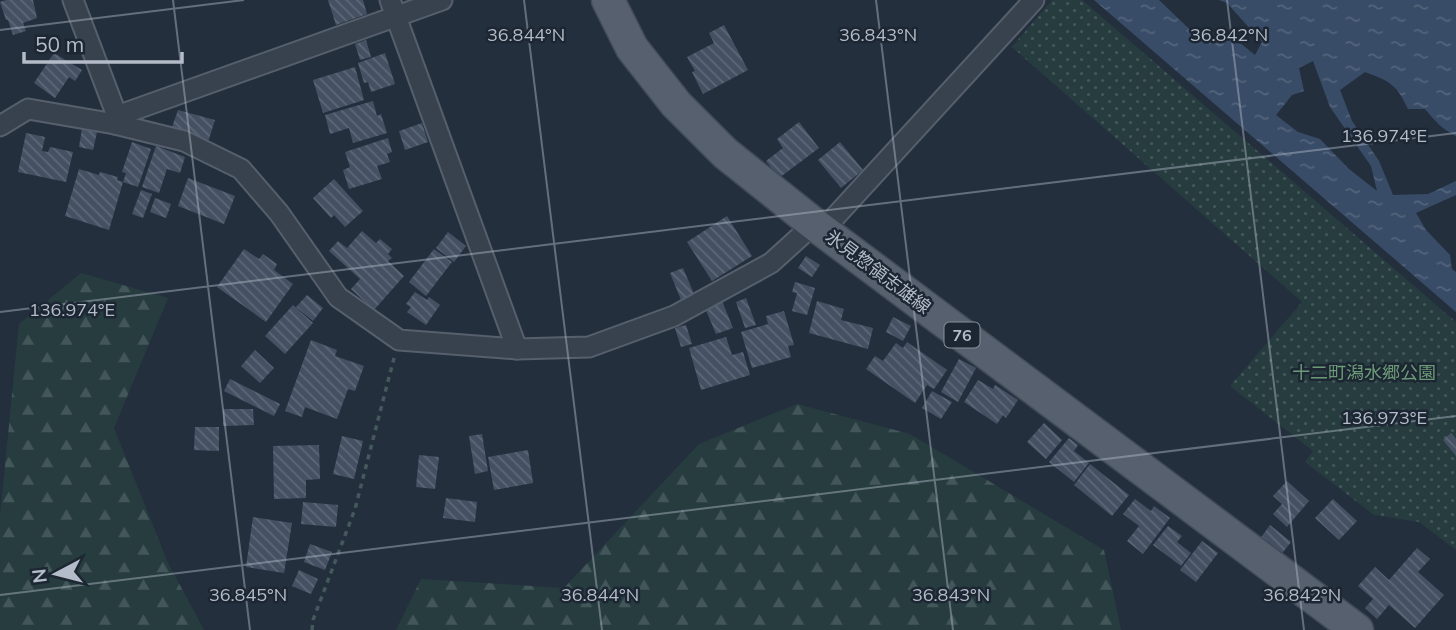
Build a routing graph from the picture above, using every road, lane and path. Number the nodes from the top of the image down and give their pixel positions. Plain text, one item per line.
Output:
1 (73, 0) edge
2 (442, 0) edge
3 (608, 0) edge
4 (1034, 0) edge
5 (393, 8) edge
6 (116, 120) junction
7 (0, 126) edge
8 (818, 227) junction
9 (399, 340) junction
10 (517, 349) junction
11 (312, 630) edge
12 (1357, 630) edge

1 - 6 street
2 - 5 street
3 - 8 main road, 氷見惣領志雄線 / 76
4 - 8 street
5 - 6 street
5 - 10 street
6 - 7 street
6 - 9 street
8 - 10 street
8 - 12 main road, 氷見惣領志雄線 / 76
9 - 10 street
9 - 11 path

